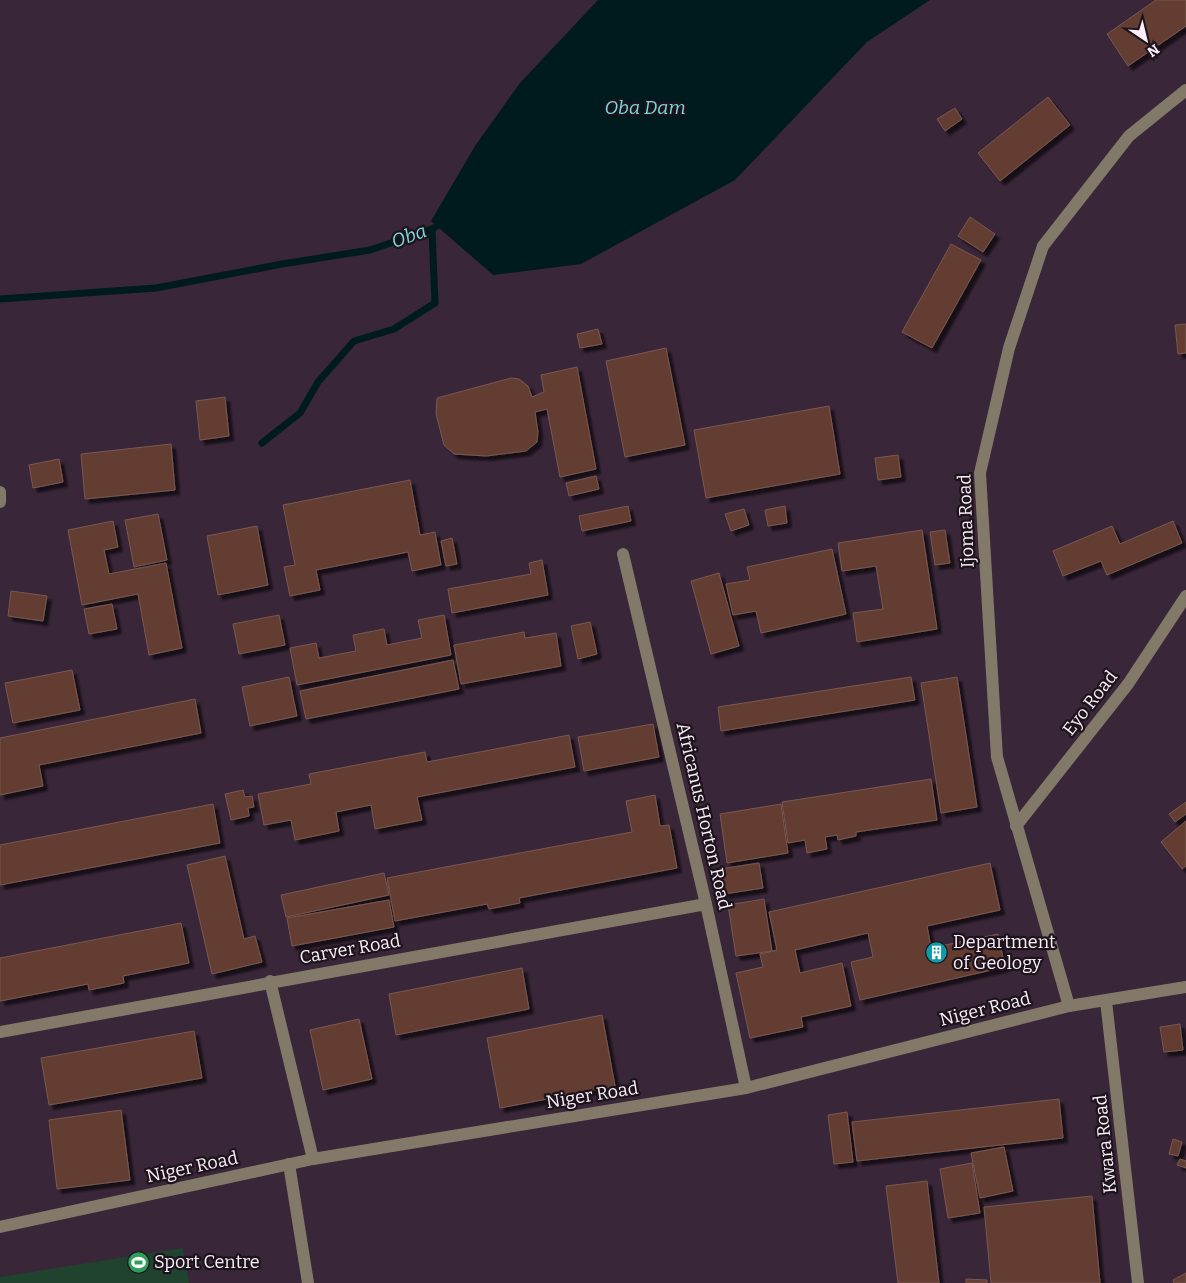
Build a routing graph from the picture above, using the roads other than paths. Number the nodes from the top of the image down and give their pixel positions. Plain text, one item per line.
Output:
1 (1186, 90) edge
2 (0, 492) edge
3 (0, 502) edge
4 (624, 554) dead end
5 (1186, 596) edge
6 (1016, 826) junction
7 (706, 904) junction
8 (270, 981) junction
9 (1186, 987) edge
10 (1106, 1001) junction
11 (1069, 1006) junction
12 (0, 1032) edge
13 (746, 1088) junction
14 (313, 1159) junction
15 (289, 1164) junction
16 (0, 1227) edge
17 (308, 1283) edge
18 (1138, 1283) edge

1 - 6 street, Ijoma Road
2 - 3 street
4 - 7 street, Africanus Horton Road
5 - 6 street, Eyo Road
6 - 11 street, Ijoma Road
7 - 8 street, Carver Road
7 - 13 street, Africanus Horton Road
8 - 12 street, Carver Road
8 - 14 street
9 - 10 street, Niger Road
10 - 11 street, Niger Road
10 - 18 street, Kwara Road
11 - 13 street, Niger Road
13 - 14 street, Niger Road
14 - 15 street, Niger Road
15 - 16 street, Niger Road
15 - 17 street

